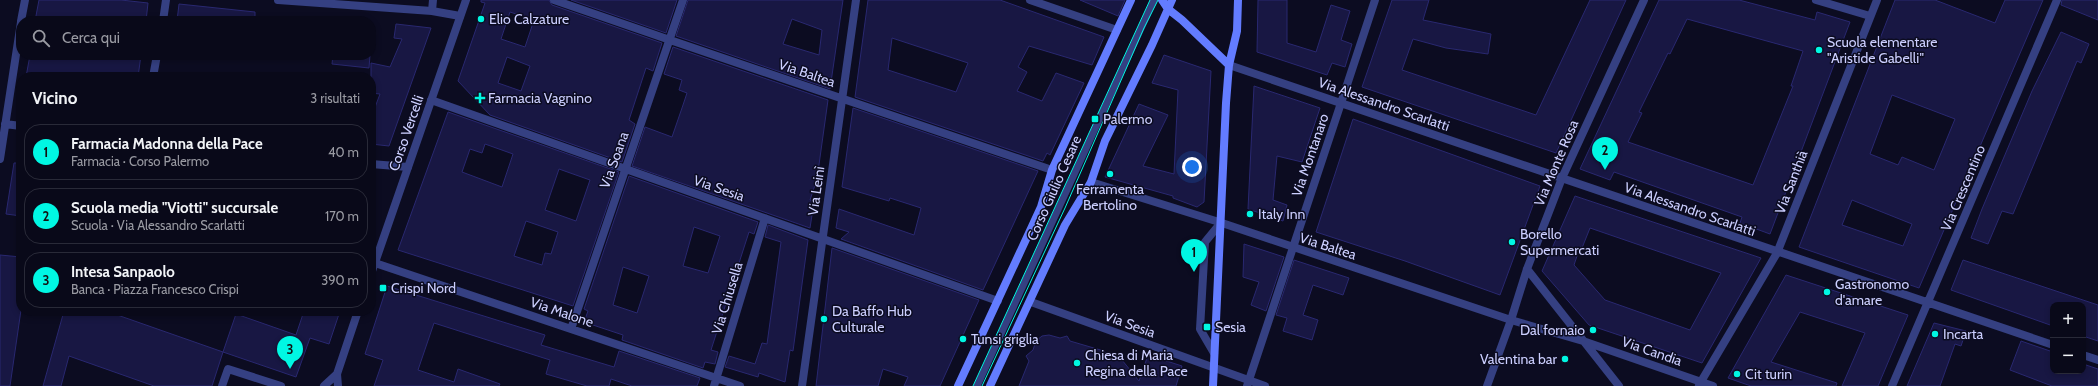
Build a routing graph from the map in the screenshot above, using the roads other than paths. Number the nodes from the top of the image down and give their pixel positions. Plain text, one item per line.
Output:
1 (24, 0) edge
2 (166, 0) edge
3 (278, 0) edge
4 (433, 0) edge
5 (466, 0) edge
6 (554, 0) edge
7 (683, 0) edge
8 (856, 0) edge
9 (1030, 0) edge
10 (1131, 0) edge
11 (1154, 0) edge
12 (1162, 0) edge
13 (1172, 0) edge
14 (1238, 0) edge
15 (1375, 0) edge
16 (1644, 0) edge
17 (1816, 0) edge
18 (1877, 0) edge
19 (2057, 0) edge
20 (1168, 10) junction
21 (432, 11) junction
22 (22, 16) edge
23 (164, 16) edge
24 (460, 16) junction
25 (1870, 16) junction
26 (1117, 30) junction
27 (670, 40) junction
28 (16, 54) edge
29 (156, 60) edge
30 (1229, 66) junction
31 (154, 72) edge
32 (842, 99) junction
33 (431, 100) junction
34 (1341, 103) junction
35 (5, 124) junction
36 (16, 125) edge
37 (0, 159) edge
38 (376, 165) edge
39 (408, 168) junction
40 (624, 169) junction
41 (1052, 170) junction
42 (1562, 178) junction
43 (1091, 182) junction
44 (766, 218) junction
45 (1219, 224) junction
46 (822, 239) junction
47 (1292, 247) junction
48 (1777, 253) junction
49 (376, 260) edge
50 (376, 263) edge
51 (1528, 269) junction
52 (998, 301) junction
53 (1031, 302) junction
54 (1928, 304) junction
55 (356, 316) edge
56 (1511, 320) junction
57 (570, 329) junction
58 (1583, 341) junction
59 (2050, 345) edge
60 (1214, 353) junction
61 (2086, 356) edge
62 (2098, 360) edge
63 (1214, 366) junction
64 (337, 374) junction
65 (715, 382) edge
66 (1248, 383) edge
67 (1700, 384) edge
68 (222, 386) edge
69 (281, 386) edge
70 (324, 386) edge
71 (338, 386) edge
72 (740, 386) edge
73 (802, 386) edge
74 (958, 386) edge
75 (977, 386) edge
76 (990, 386) edge
77 (1213, 386) edge
78 (1265, 386) edge
79 (1487, 386) edge
80 (1619, 386) edge
81 (1713, 386) edge
82 (1892, 386) edge

1 - 22 street
2 - 23 street
3 - 21 street
4 - 21 street
5 - 24 street, Corso Vercelli
6 - 27 street, Via Baltea
7 - 27 street, Via Soana
8 - 32 street, Via Leinì
9 - 26 street
10 - 26 main road, Corso Giulio Cesare
11 - 75 lane, Corso Giulio Cesare
12 - 20 main road
13 - 20 main road, Corso Giulio Cesare
14 - 30 main road
15 - 34 street, Via Montanaro
16 - 42 street, Via Monte Rosa
17 - 25 street
18 - 25 street, Via Santhià
19 - 54 street, Via Crescentino
20 - 30 main road
20 - 43 main road, Corso Giulio Cesare
21 - 24 street
24 - 33 street, Corso Vercelli
25 - 48 street, Via Santhià
26 - 41 main road, Corso Giulio Cesare
27 - 32 street, Via Baltea
27 - 40 street, Via Soana
28 - 35 street
29 - 31 street
30 - 34 street, Via Alessandro Scarlatti
30 - 45 main road
32 - 41 street, Via Baltea
32 - 46 street, Via Leinì
33 - 39 street, Corso Vercelli
33 - 40 street, Via Sesia
34 - 42 street, Via Alessandro Scarlatti
34 - 47 street, Via Montanaro
35 - 36 street
35 - 37 street
38 - 39 street
39 - 49 street, Corso Vercelli
40 - 44 street, Via Sesia
40 - 57 street, Via Soana
41 - 52 main road, Corso Giulio Cesare
42 - 48 street, Via Alessandro Scarlatti
42 - 51 street, Via Monte Rosa
43 - 45 street, Via Baltea
43 - 53 main road, Corso Giulio Cesare
44 - 46 street, Via Sesia
44 - 65 street, Via Chiusella
45 - 47 street, Via Baltea
45 - 60 main road
45 - 60 street
46 - 52 street, Via Sesia
46 - 73 street, Via Leinì
47 - 56 street, Via Baltea
47 - 66 street, Via Montanaro
48 - 54 street, Via Alessandro Scarlatti
48 - 67 street, Via Santhià
50 - 57 street, Via Malone
51 - 56 street, Via Monte Rosa
51 - 58 street
52 - 74 main road, Corso Giulio Cesare
53 - 63 street, Via Sesia
53 - 76 main road, Corso Giulio Cesare
54 - 59 street, Via Alessandro Scarlatti
54 - 82 street, Via Crescentino
55 - 64 street
56 - 58 street, Via Baltea
56 - 79 street, Via Monte Rosa
57 - 65 street, Via Malone
58 - 67 street, Via Candia
58 - 80 street
60 - 63 main road
61 - 62 street
63 - 66 street, Via Sesia
63 - 77 main road
64 - 70 street
64 - 71 street
65 - 72 street, Via Malone
66 - 78 street, Via Sesia
67 - 81 street, Via Candia
68 - 69 street

